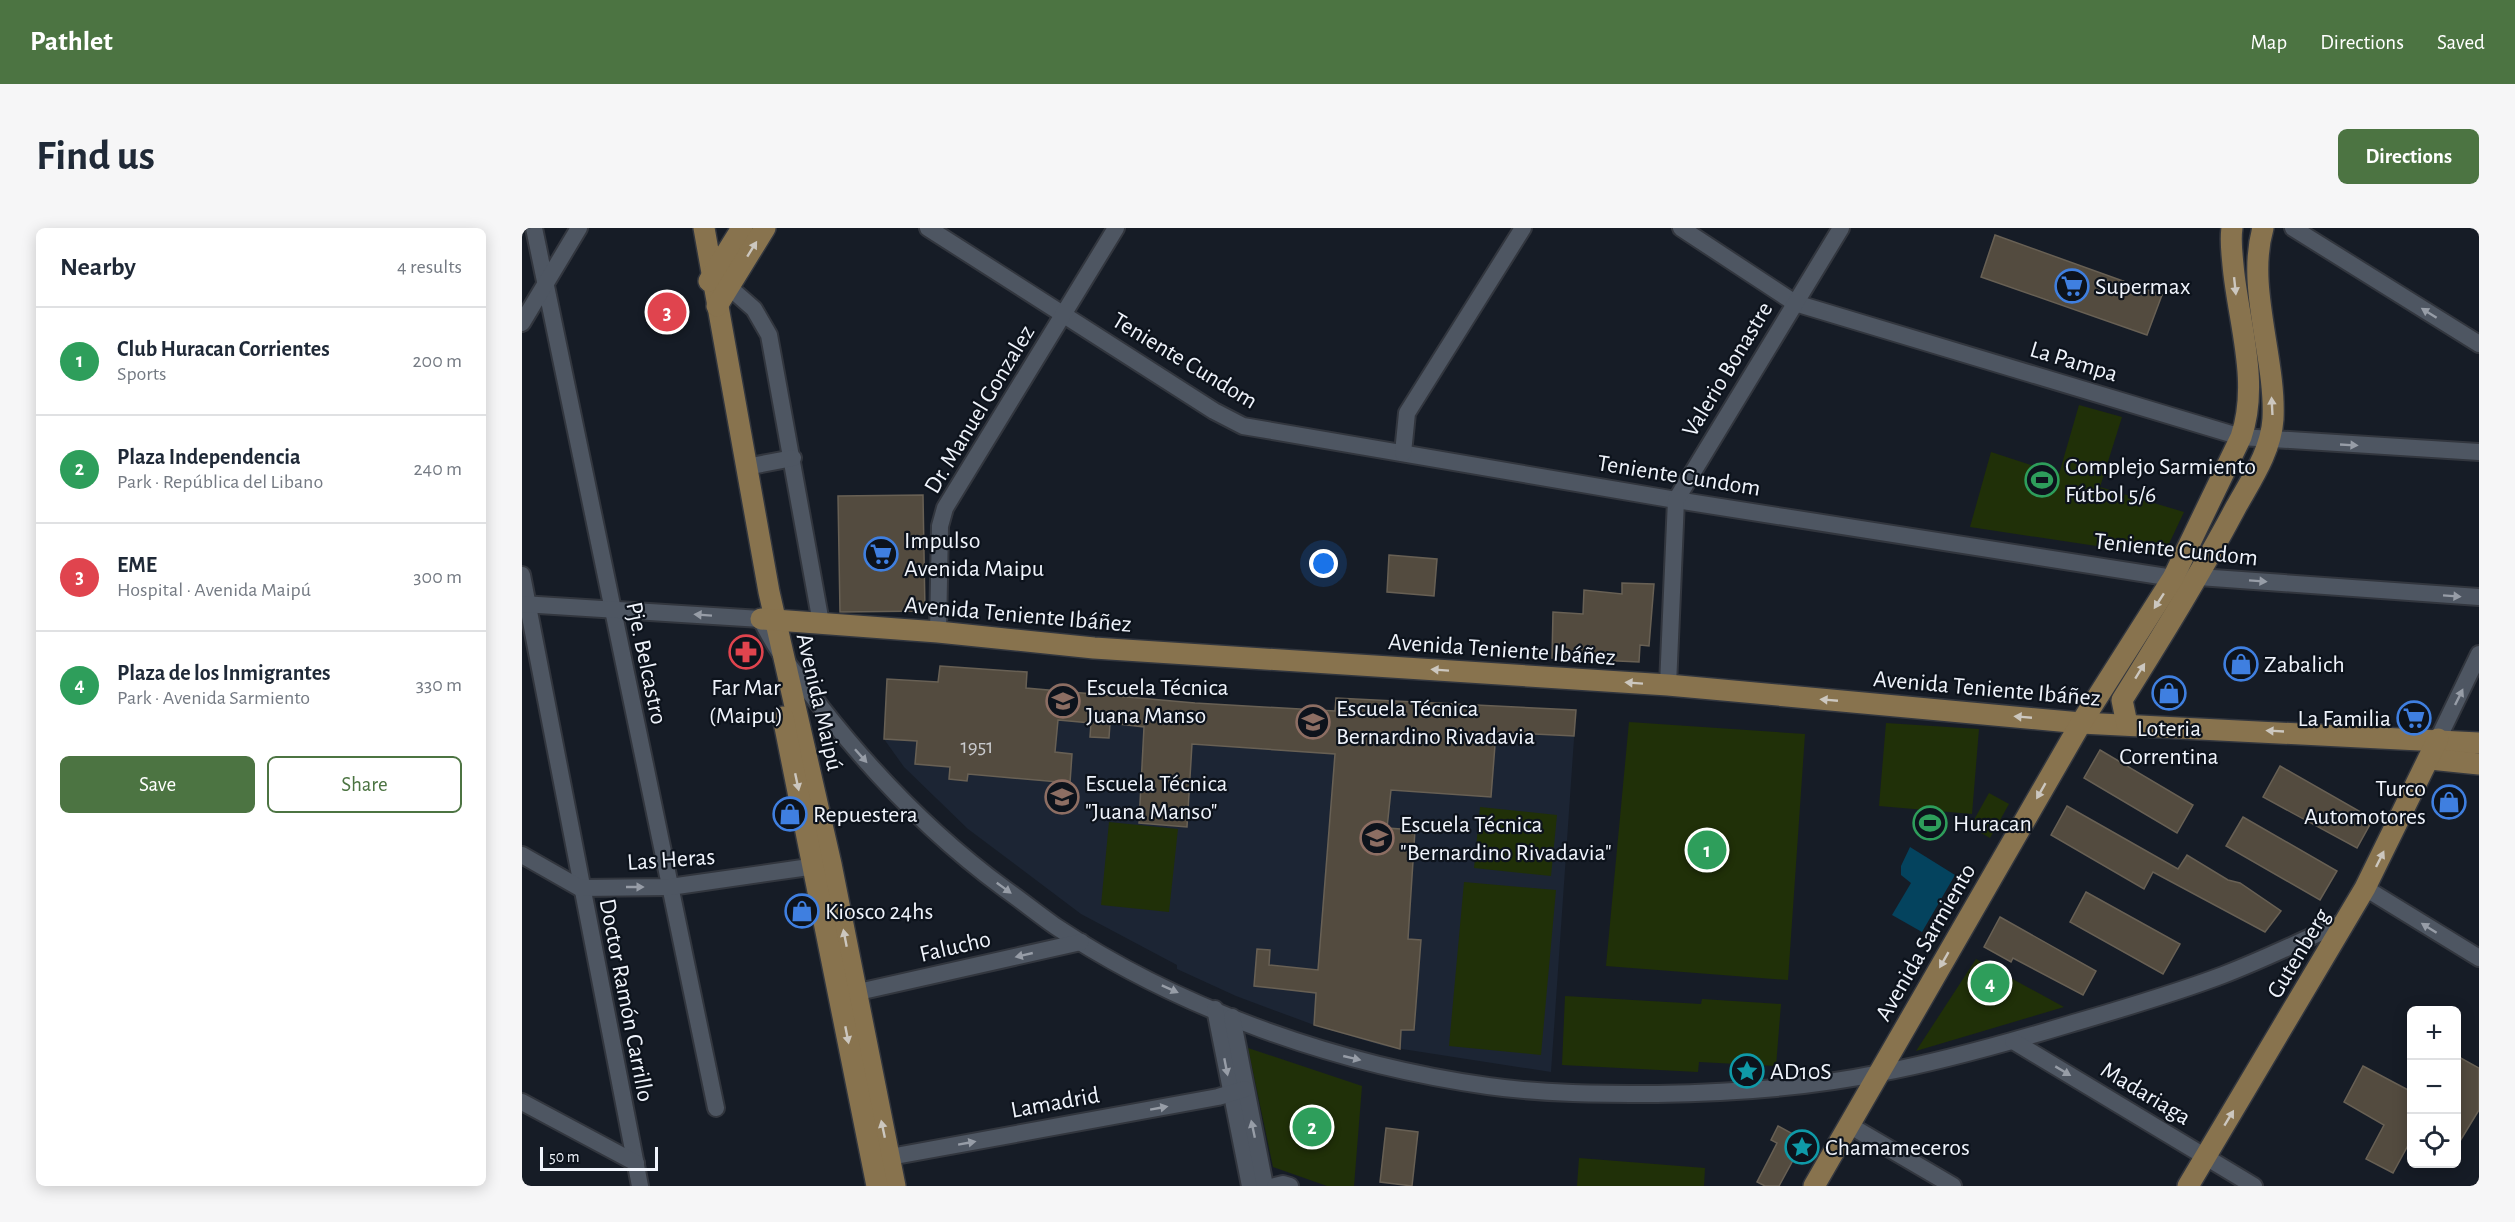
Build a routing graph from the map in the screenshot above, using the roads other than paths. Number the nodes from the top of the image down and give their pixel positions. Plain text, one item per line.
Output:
1 (534, 228) edge
2 (579, 228) edge
3 (689, 228) edge
4 (704, 228) edge
5 (742, 228) edge
6 (765, 228) edge
7 (928, 228) edge
8 (1116, 228) edge
9 (1523, 228) edge
10 (1681, 228) edge
11 (1841, 228) edge
12 (2232, 228) edge
13 (2263, 228) edge
14 (2293, 228) edge
15 (544, 287) junction
16 (715, 290) junction
17 (1795, 303) junction
18 (1064, 315) junction
19 (522, 323) edge
20 (2479, 344) edge
21 (2241, 436) junction
22 (2270, 440) junction
23 (2479, 452) edge
24 (1403, 453) junction
25 (793, 458) junction
26 (746, 467) junction
27 (1676, 500) junction
28 (522, 575) edge
29 (2199, 577) junction
30 (2174, 578) junction
31 (2479, 597) edge
32 (525, 605) edge
33 (611, 609) junction
34 (768, 620) junction
35 (821, 623) junction
36 (938, 632) junction
37 (2479, 654) edge
38 (785, 661) junction
39 (1668, 685) junction
40 (2081, 723) junction
41 (2127, 724) junction
42 (2438, 739) junction
43 (2479, 743) edge
44 (2430, 759) junction
45 (2479, 764) edge
46 (522, 855) edge
47 (822, 865) junction
48 (670, 887) junction
49 (580, 888) junction
50 (2366, 888) junction
51 (2346, 921) junction
52 (1081, 942) junction
53 (2479, 958) edge
54 (847, 994) junction
55 (1215, 1009) junction
56 (1232, 1017) junction
57 (2013, 1041) junction
58 (1879, 1074) junction
59 (1238, 1091) junction
60 (522, 1102) edge
61 (716, 1108) dead end
62 (1849, 1125) junction
63 (2205, 1157) junction
64 (881, 1159) junction
65 (636, 1163) junction
66 (640, 1186) edge
67 (877, 1186) edge
68 (895, 1186) edge
69 (1250, 1186) edge
70 (1265, 1186) edge
71 (1275, 1186) edge
72 (1290, 1186) edge
73 (1814, 1186) edge
74 (1953, 1186) edge
75 (2188, 1186) edge
76 (2254, 1186) edge

1 - 15 street, Pje. Belcastro
2 - 15 street
3 - 16 main road, Avenida Maipú
4 - 16 main road, Avenida Maipú
5 - 16 main road
16 -> 6 main road
7 - 18 street, Teniente Cundom
8 - 18 street, Dr. Manuel Gonzalez
9 - 24 street
10 - 17 street, La Pampa
11 - 17 street, Valerio Bonastre
12 -> 21 main road, Avenida Sarmiento
22 -> 13 main road
20 -> 14 street
15 - 19 street
15 - 33 street, Pje. Belcastro
16 - 25 street
16 - 26 main road, Avenida Maipú
16 - 34 main road, Avenida Maipú
17 - 21 street, La Pampa
17 - 27 street, Valerio Bonastre
18 - 24 street, Teniente Cundom
18 - 36 street, Dr. Manuel Gonzalez
21 - 22 street, La Pampa
21 - 30 main road, Avenida Sarmiento
22 -> 23 street, La Pampa
22 - 29 main road
24 - 27 street, Teniente Cundom
25 - 26 street
25 - 35 street
26 - 34 main road, Avenida Maipú
27 - 30 street, Teniente Cundom
27 - 39 street, Valerio Bonastre
28 - 32 street, Doctor Ramón Carrillo
29 - 30 street, Teniente Cundom
29 -> 31 street, Teniente Cundom
41 -> 29 main road
30 -> 40 main road, Avenida Sarmiento
32 - 33 street, Avenida Teniente Ibáñez
32 - 49 street, Doctor Ramón Carrillo
34 -> 33 street, Avenida Teniente Ibáñez
33 - 48 street, Pje. Belcastro
34 - 35 main road, Avenida Teniente Ibáñez
34 - 38 main road, Avenida Maipú
34 -> 47 main road, Avenida Maipú
35 - 36 main road, Avenida Teniente Ibáñez
39 -> 36 main road, Avenida Teniente Ibáñez
42 -> 37 street
38 - 47 main road, Avenida Maipú
38 -> 52 street
40 -> 39 main road, Avenida Teniente Ibáñez
40 - 41 main road, Avenida Teniente Ibáñez
40 -> 58 main road, Avenida Sarmiento
42 -> 41 main road, Avenida Teniente Ibáñez
42 - 43 main road, Avenida Teniente Ibáñez
42 - 44 main road, Gutenberg
44 - 45 main road
50 -> 44 main road, Gutenberg
46 - 49 street
47 - 48 street, Las Heras
47 - 54 main road, Avenida Maipú
49 -> 48 street, Las Heras
48 - 61 street, Pje. Belcastro
49 - 65 street, Doctor Ramón Carrillo
50 - 51 main road, Gutenberg
53 -> 50 street
51 - 57 street
63 -> 51 main road, Gutenberg
52 -> 54 street, Falucho
52 -> 55 street
54 - 64 main road, Avenida Maipú
55 - 56 street
55 -> 59 street
56 -> 58 street
56 - 59 street
57 - 58 street
57 -> 63 street, Madariaga
58 - 62 main road, Avenida Sarmiento
64 -> 59 street, Lamadrid
59 - 69 street
70 -> 59 street
60 - 65 street
62 - 73 main road, Avenida Sarmiento
62 - 74 street
63 - 75 main road, Gutenberg
63 - 76 street, Madariaga
64 - 67 main road, Avenida Maipú
64 - 68 main road, Avenida Maipú
65 - 66 street, Doctor Ramón Carrillo
71 - 72 street

